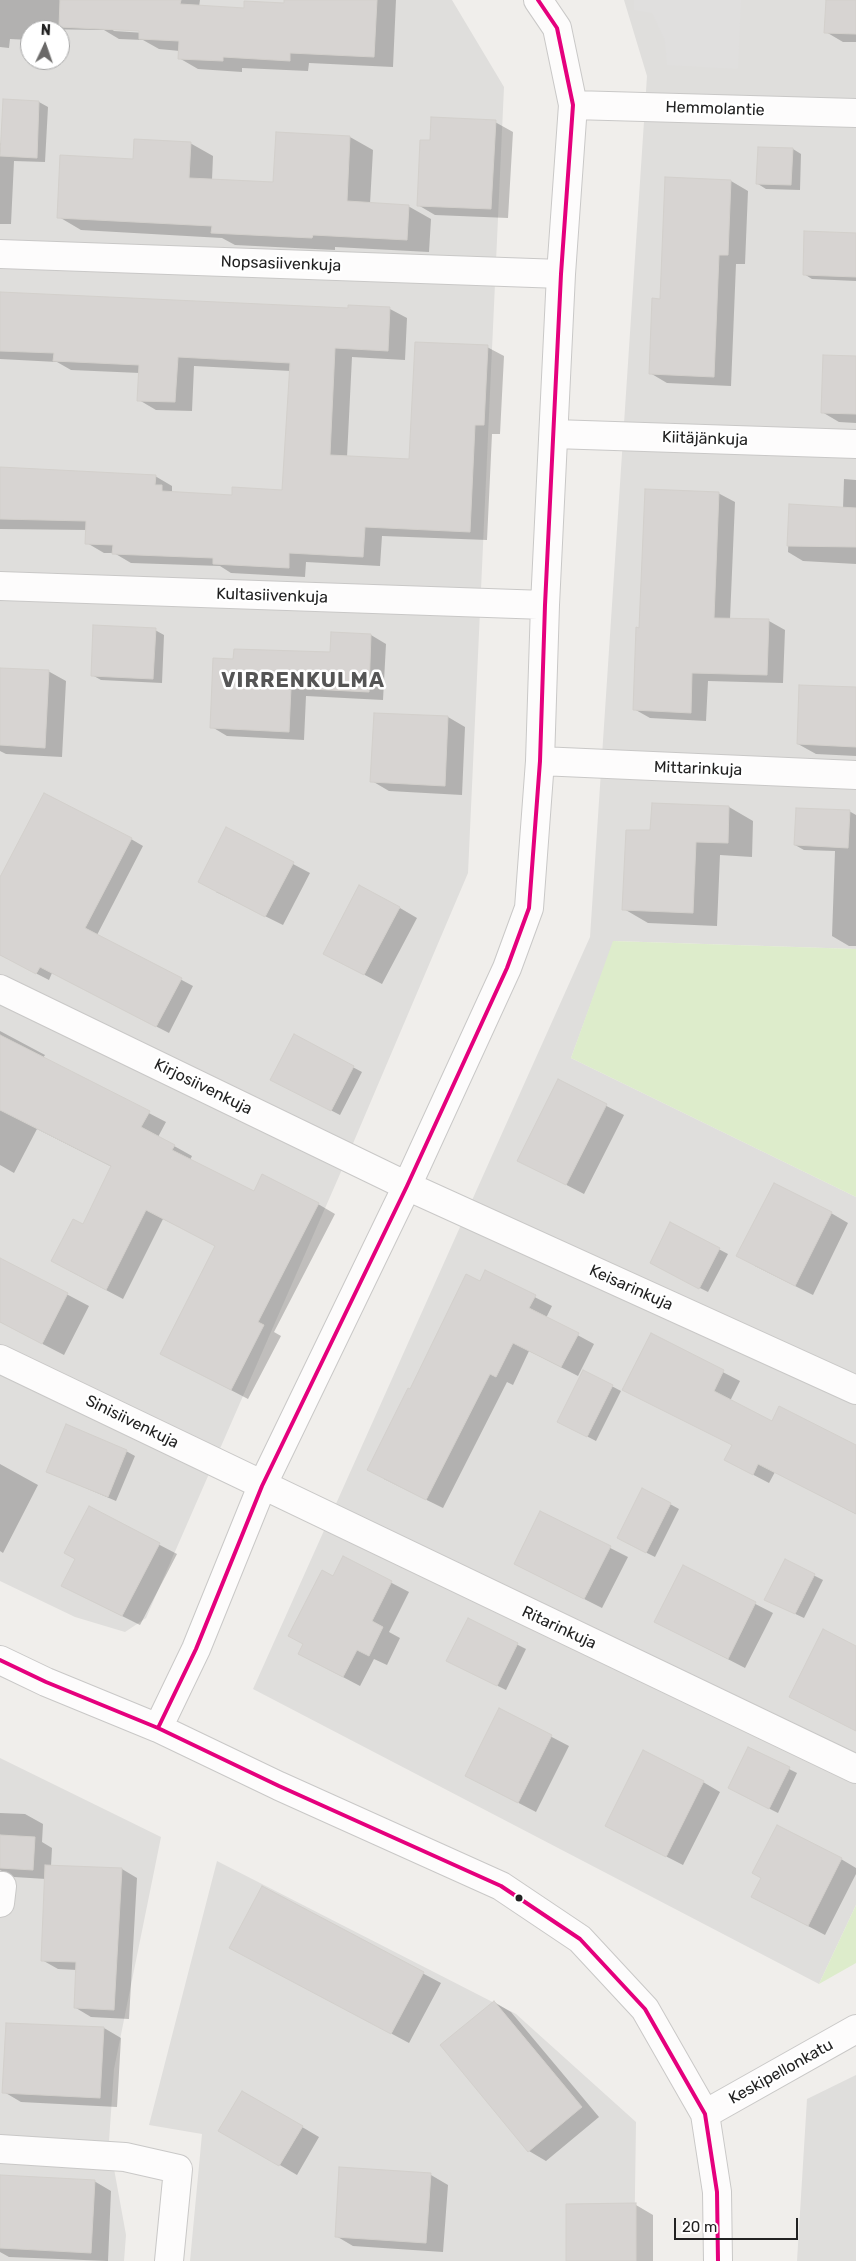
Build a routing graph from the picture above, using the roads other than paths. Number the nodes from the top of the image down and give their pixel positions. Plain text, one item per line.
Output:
1 (538, 0) edge
2 (573, 105) junction
3 (856, 113) edge
4 (0, 254) edge
5 (561, 274) junction
6 (554, 434) junction
7 (856, 444) edge
8 (0, 586) edge
9 (545, 605) junction
10 (540, 760) junction
11 (856, 775) edge
12 (0, 989) edge
13 (406, 1186) junction
14 (0, 1359) edge
15 (856, 1390) edge
16 (262, 1486) junction
17 (0, 1660) edge
18 (158, 1728) junction
19 (856, 1769) edge
20 (856, 2029) edge
21 (705, 2114) junction
22 (0, 2149) edge
23 (169, 2261) edge
24 (718, 2261) edge

1 - 2 street
2 - 3 street, Hemmolantie
2 - 5 street
4 - 5 street, Nopsasiivenkuja
5 - 6 street
6 - 7 street, Kiitäjänkuja
6 - 9 street
8 - 9 street, Kultasiivenkuja
9 - 10 street
10 - 11 street, Mittarinkuja
10 - 13 street
12 - 13 street, Kirjosiivenkuja
13 - 15 street, Keisarinkuja
13 - 16 street
14 - 16 street, Sinisiivenkuja
16 - 18 street
16 - 19 street, Ritarinkuja
17 - 18 street
18 - 21 street
20 - 21 street, Keskipellonkatu
21 - 24 street
22 - 23 street

